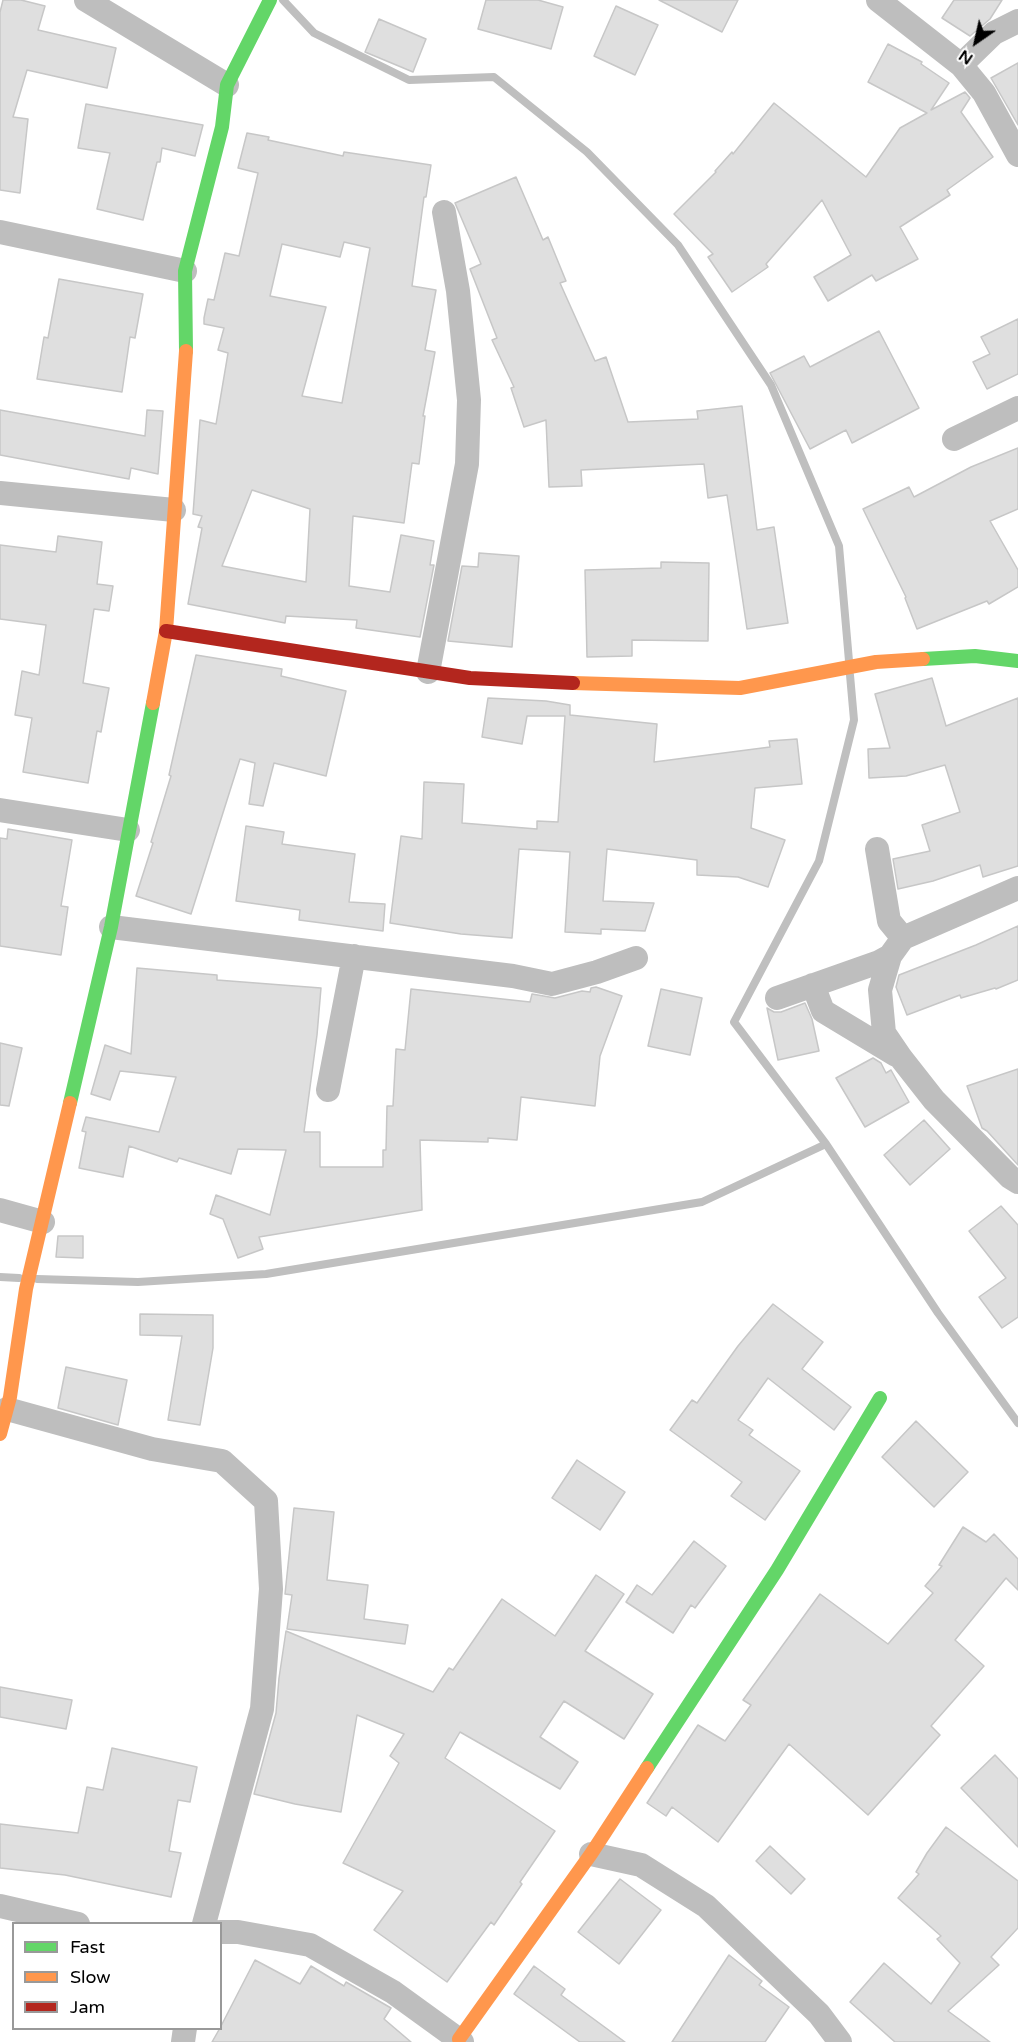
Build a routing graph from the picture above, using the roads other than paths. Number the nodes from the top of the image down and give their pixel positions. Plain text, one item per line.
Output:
1 (86, 0) edge
2 (270, 0) edge
3 (878, 0) edge
4 (1018, 21) edge
5 (961, 65) junction
6 (227, 85) junction
7 (1018, 155) edge
8 (444, 212) dead end
9 (0, 232) edge
10 (185, 271) junction
11 (1018, 408) edge
12 (954, 439) dead end
13 (0, 493) edge
14 (174, 510) junction
15 (166, 631) junction
16 (1018, 661) edge
17 (428, 672) junction
18 (0, 810) edge
19 (128, 830) junction
20 (877, 849) dead end
21 (1018, 888) edge
22 (111, 927) junction
23 (896, 947) junction
24 (354, 956) junction
25 (636, 958) dead end
26 (813, 985) junction
27 (777, 998) dead end
28 (901, 1058) junction
29 (328, 1090) dead end
30 (1018, 1182) edge
31 (0, 1210) edge
32 (43, 1222) junction
33 (880, 1398) dead end
34 (7, 1409) junction
35 (0, 1434) edge
36 (591, 1854) junction
37 (0, 1906) edge
38 (73, 1922) edge
39 (204, 1922) edge
40 (222, 1932) edge
41 (461, 2040) edge
42 (840, 2042) edge

1 - 6 street
2 - 6 street
3 - 5 street
4 - 5 street
5 - 7 street
6 - 10 street
8 - 17 street
9 - 10 street
10 - 14 street
11 - 12 street
13 - 14 street
14 - 15 street
15 - 17 street
15 - 19 street
16 - 17 street
18 - 19 street
19 - 22 street
20 - 23 street
21 - 23 street
22 - 24 street
22 - 32 street
23 - 26 street
23 - 28 street
24 - 25 street
24 - 29 street
26 - 27 street
26 - 28 street
28 - 30 street
31 - 32 street
32 - 34 street
33 - 36 street
34 - 35 street
34 - 39 street
36 - 41 street
36 - 42 street
37 - 38 street
40 - 41 street

